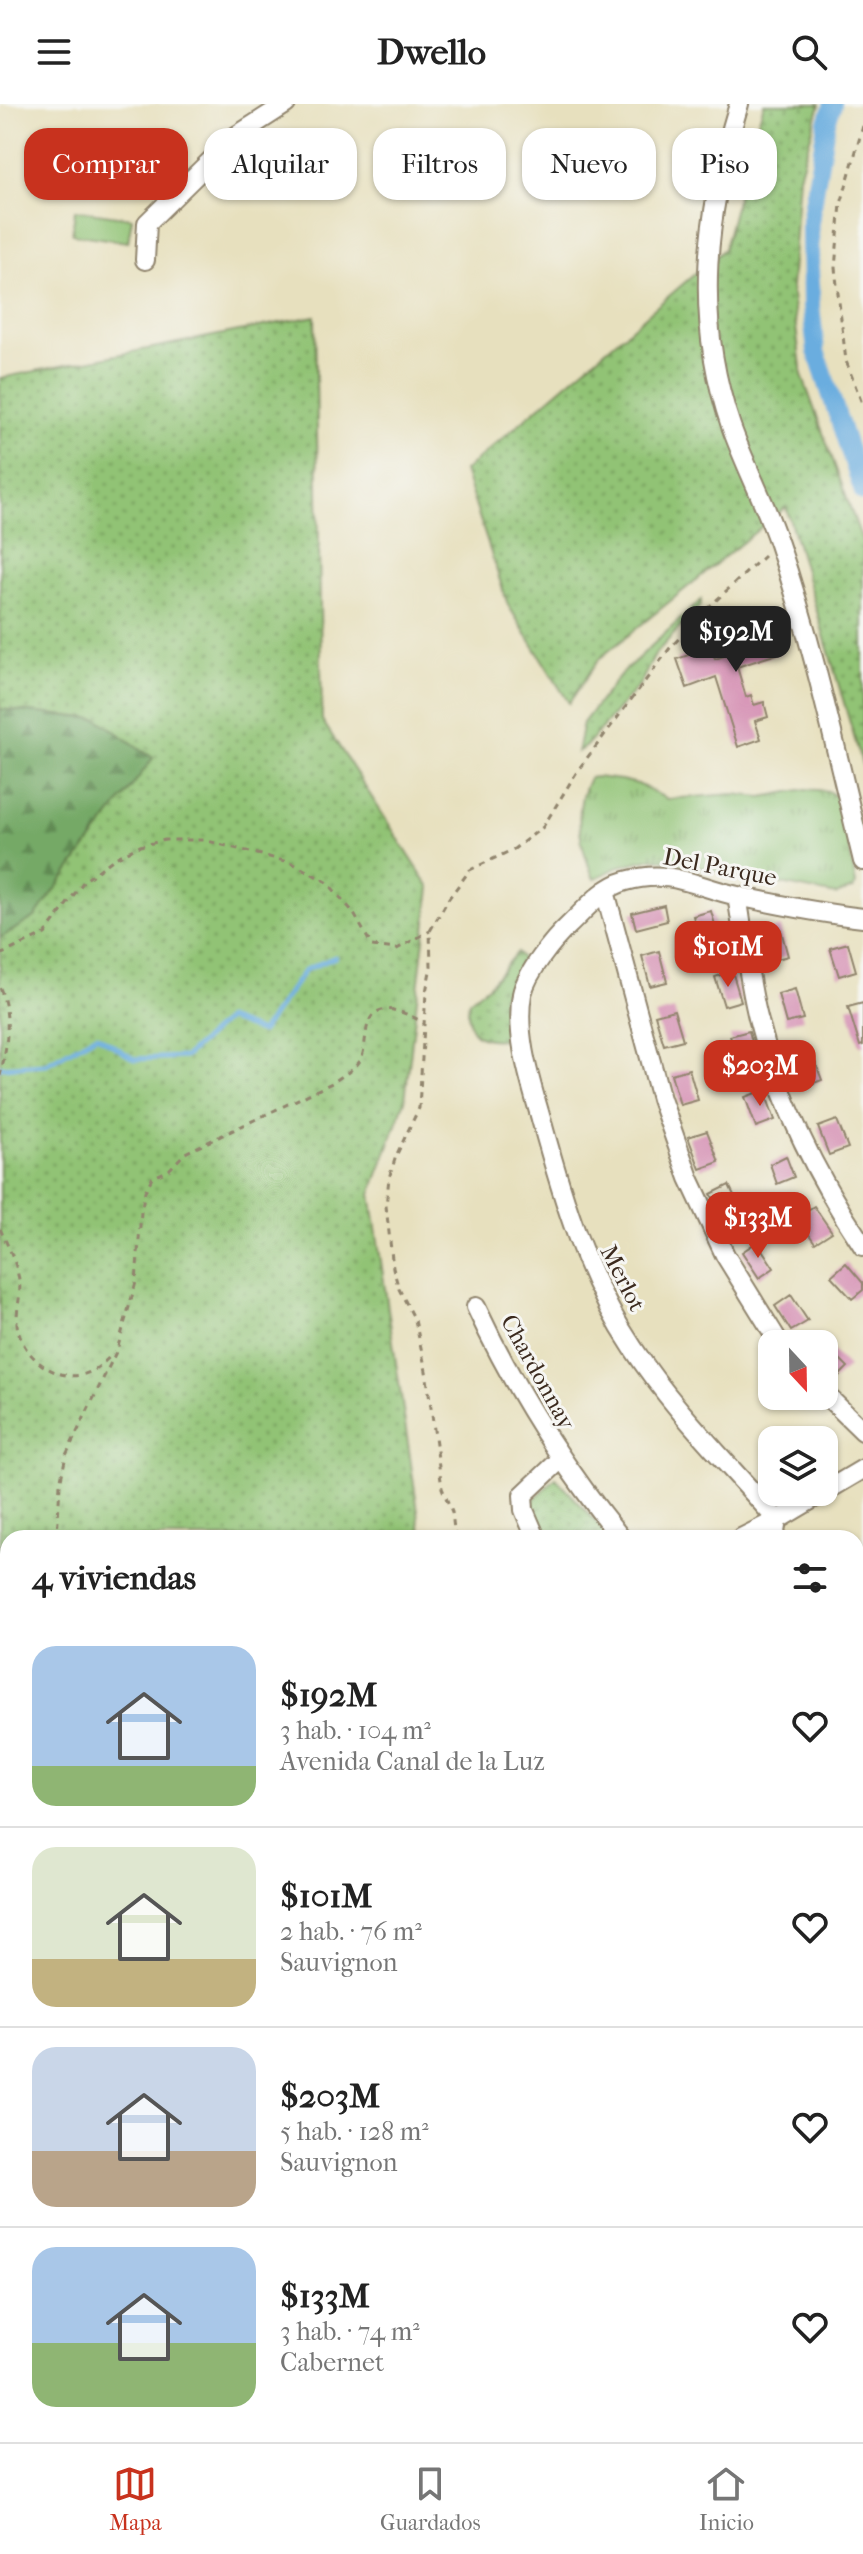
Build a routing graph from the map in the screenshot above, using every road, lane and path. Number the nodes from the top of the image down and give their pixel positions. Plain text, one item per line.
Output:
1 (286, 104) edge
2 (739, 104) edge
3 (863, 126) edge
4 (145, 260) dead end
5 (863, 406) edge
6 (863, 861) edge
7 (605, 891) junction
8 (737, 896) junction
9 (863, 918) edge
10 (430, 931) dead end
11 (0, 955) edge
12 (0, 988) edge
13 (522, 993) joint
14 (424, 1023) dead end
15 (0, 1076) edge
16 (0, 1229) edge
17 (863, 1246) edge
18 (476, 1307) dead end
19 (771, 1330) edge
20 (117, 1350) junction
21 (838, 1407) edge
22 (863, 1431) edge
23 (561, 1459) junction
24 (863, 1469) edge
25 (776, 1529) edge
26 (57, 1530) edge
27 (533, 1530) edge
28 (615, 1530) edge

1 - 4 street
2 - 6 street
3 - 5 path
7 - 8 street, Del Parque
7 - 13 street, Del Parque
7 - 19 street
8 - 9 street, Del Parque
8 - 17 street
10 - 11 path
12 - 15 path
13 - 25 street, Merlot
14 - 20 path
16 - 20 path
18 - 23 street, Chardonnay
20 - 26 path
21 - 22 street
23 - 27 street, Chardonnay
23 - 28 street, Chardonnay
24 - 25 street

